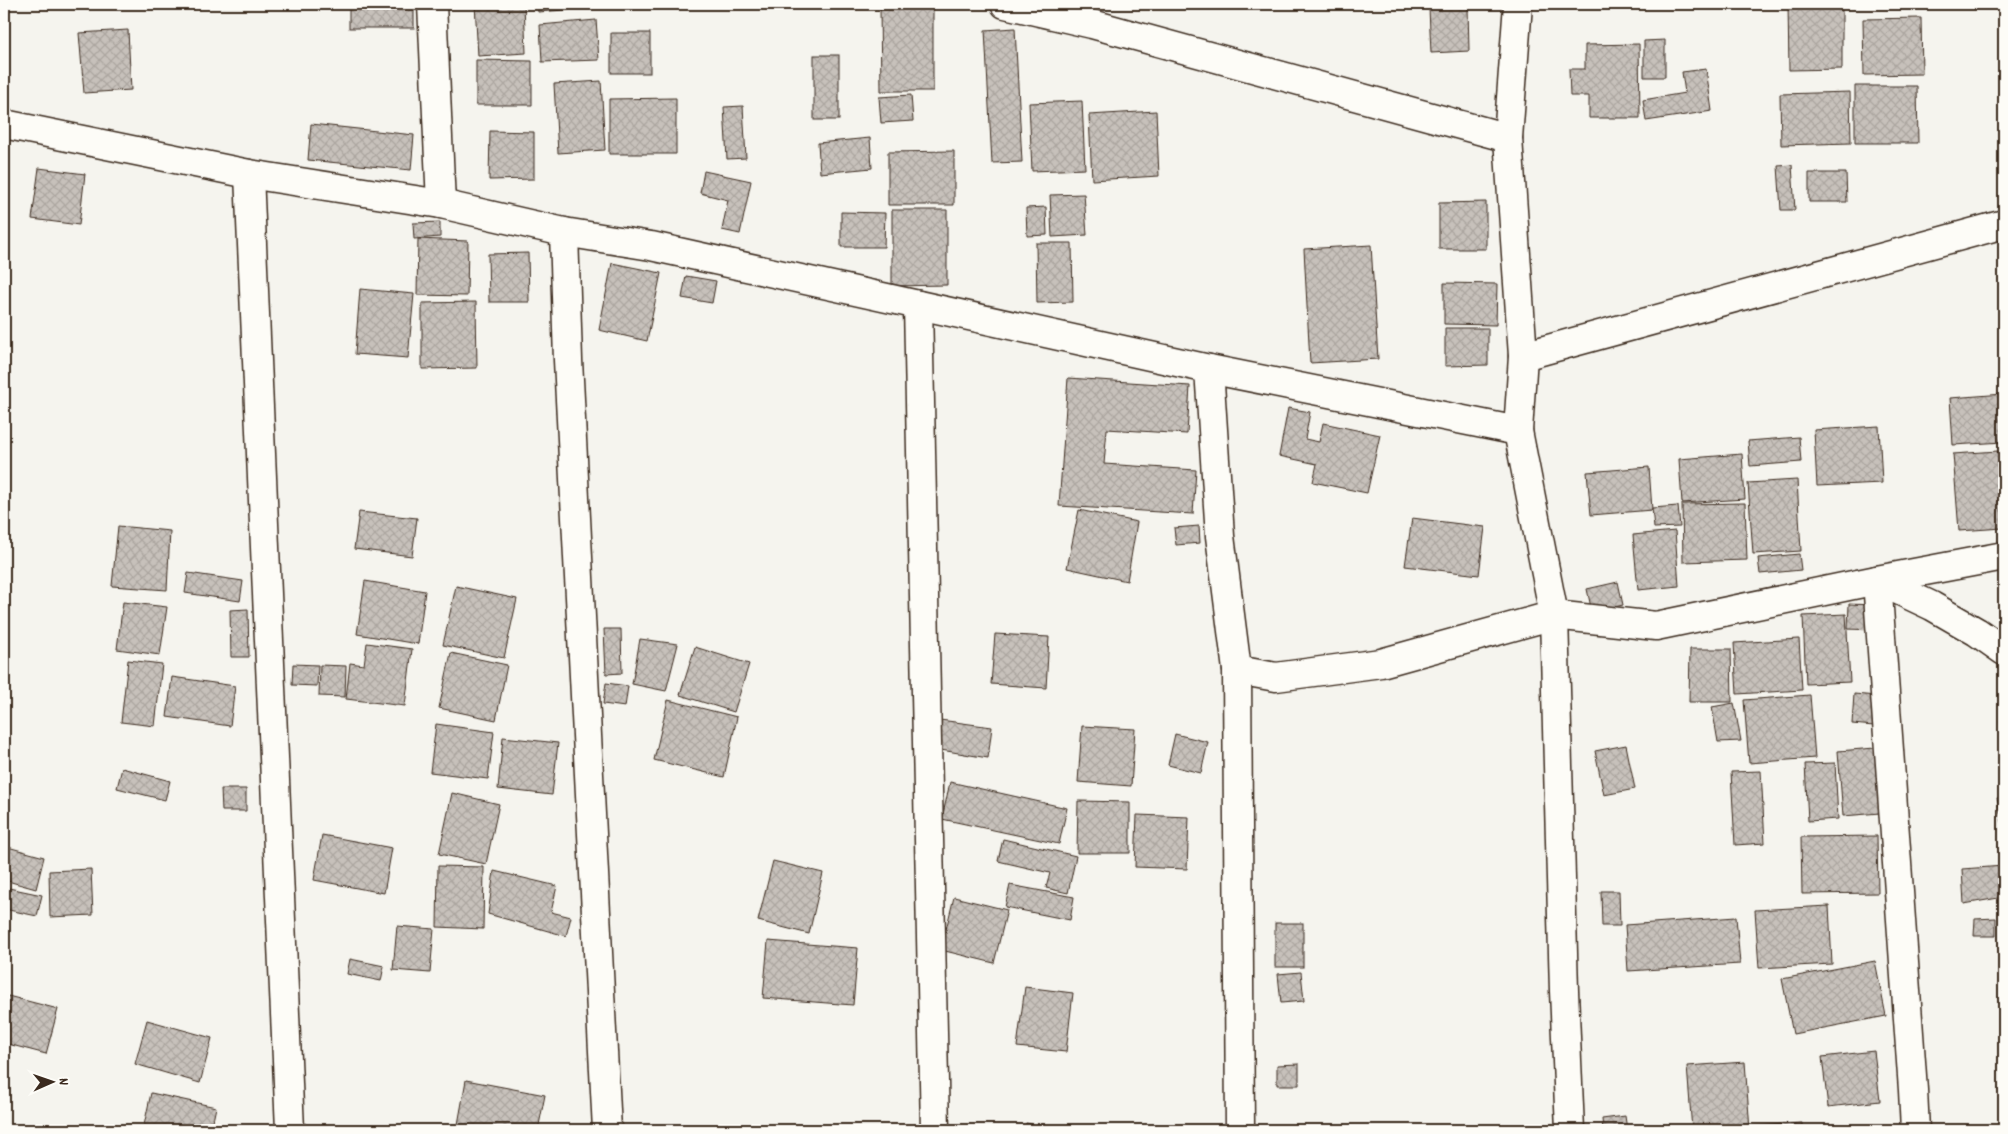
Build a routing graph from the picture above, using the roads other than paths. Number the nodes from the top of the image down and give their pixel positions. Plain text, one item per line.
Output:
1 (432, 4) edge
2 (1005, 4) edge
3 (1518, 4) edge
4 (4, 124) edge
5 (1508, 138) junction
6 (249, 174) junction
7 (441, 204) junction
8 (2004, 224) edge
9 (564, 232) junction
10 (918, 305) junction
11 (1523, 356) junction
12 (1210, 369) junction
13 (1518, 431) junction
14 (2004, 556) edge
15 (1877, 580) junction
16 (1554, 615) junction
17 (2004, 651) edge
18 (1237, 670) junction
19 (290, 1130) edge
20 (607, 1130) edge
21 (935, 1130) edge
22 (1240, 1130) edge
23 (1570, 1130) edge
24 (1915, 1130) edge

1 - 7 street
2 - 5 street
3 - 5 street
4 - 6 street
5 - 11 street
6 - 7 street
6 - 19 street
7 - 9 street
8 - 11 street
9 - 10 street
9 - 20 street
10 - 12 street
10 - 21 street
11 - 13 street
12 - 13 street
12 - 18 street
13 - 16 street
14 - 15 street
15 - 16 street
15 - 17 street
15 - 24 street
16 - 18 street
16 - 23 street
18 - 22 street

